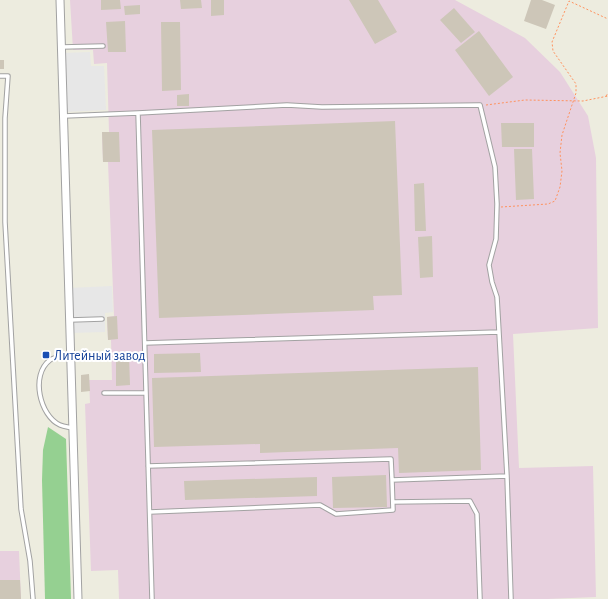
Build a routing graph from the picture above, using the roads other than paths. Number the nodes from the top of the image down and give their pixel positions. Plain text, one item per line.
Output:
1 (60, 0) edge
2 (103, 46) dead end
3 (62, 48) junction
4 (0, 76) edge
5 (138, 113) junction
6 (64, 116) junction
7 (102, 319) dead end
8 (70, 320) junction
9 (499, 332) junction
10 (145, 343) junction
11 (70, 352) junction
12 (104, 393) dead end
13 (146, 393) junction
14 (73, 428) junction
15 (148, 466) junction
16 (507, 476) junction
17 (392, 480) junction
18 (393, 502) junction
19 (150, 512) junction
20 (34, 599) edge
21 (78, 599) edge
22 (152, 599) edge
23 (480, 599) edge
24 (511, 599) edge

1 - 3 street
2 - 3 lane
3 - 6 street
4 - 20 lane
5 - 6 lane
5 - 9 lane
5 - 10 lane
6 - 8 street
7 - 8 lane
8 - 11 street
9 - 10 lane
9 - 16 lane
10 - 13 lane
11 - 14 street
11 - 14 lane
12 - 13 lane
13 - 15 lane
14 - 21 street
15 - 17 lane
15 - 19 lane
16 - 17 lane
16 - 24 lane
17 - 18 lane
18 - 19 lane
18 - 23 lane
19 - 22 lane

